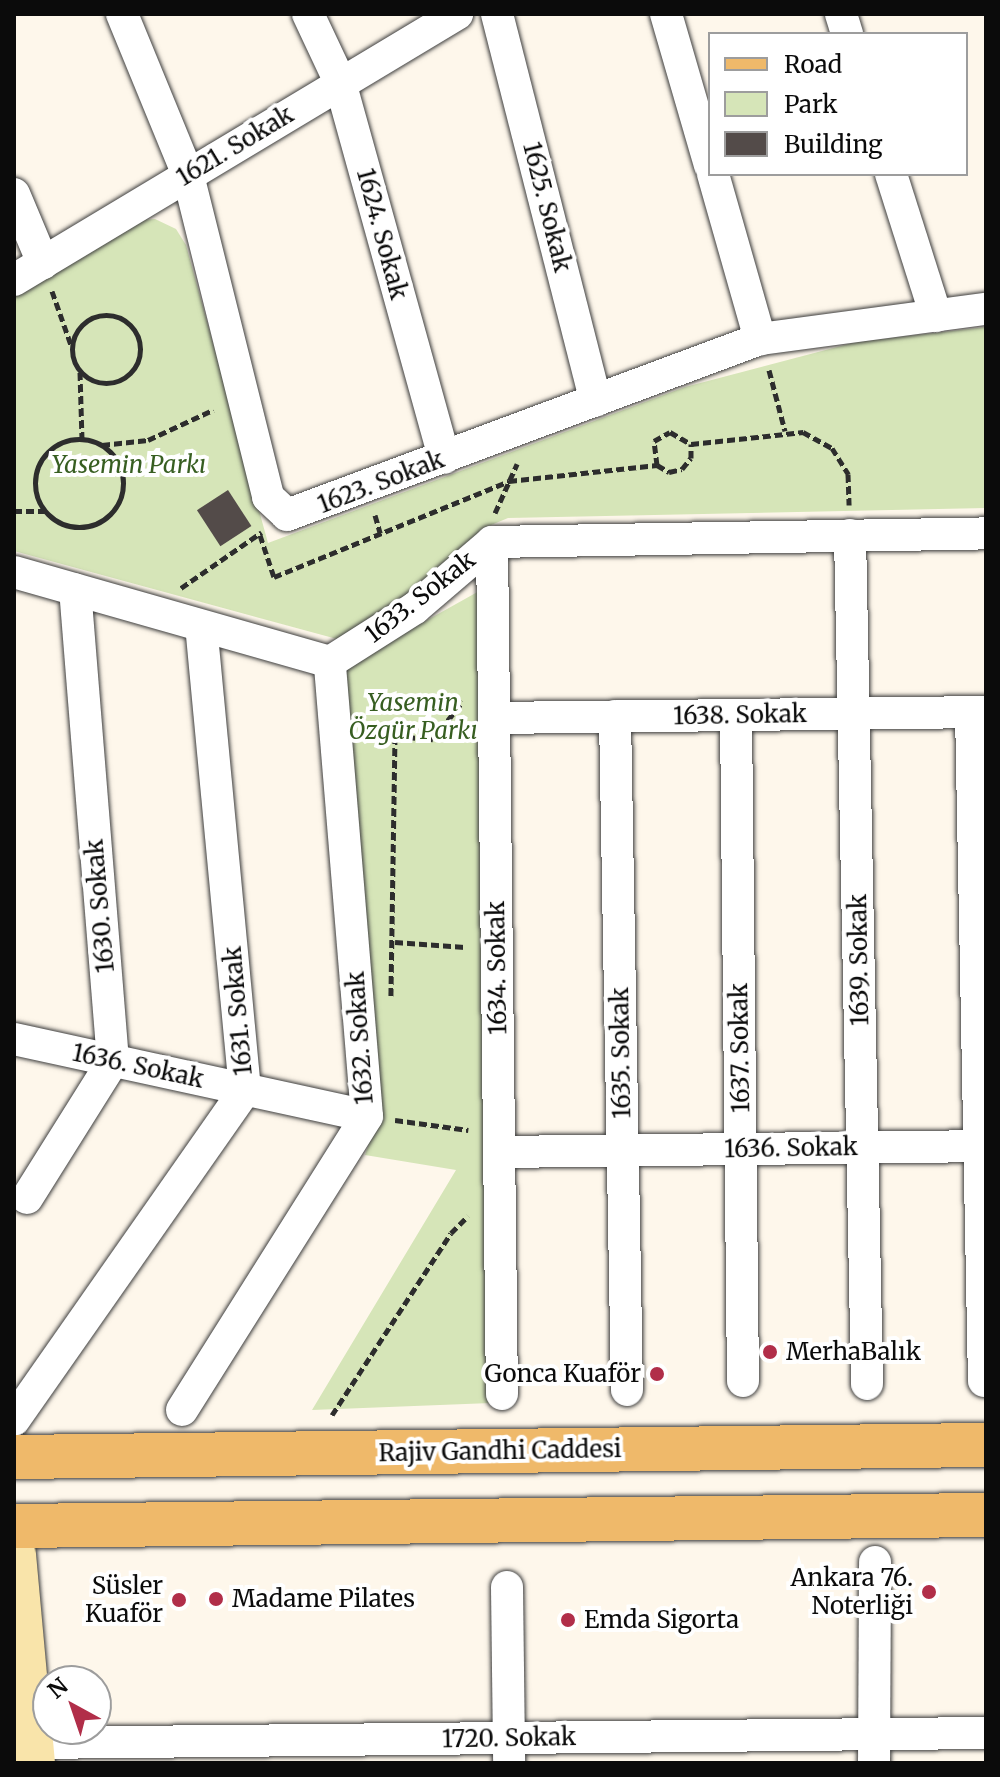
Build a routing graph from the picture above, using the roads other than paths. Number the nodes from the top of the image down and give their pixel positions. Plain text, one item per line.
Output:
1 (122, 14) edge
2 (308, 14) edge
3 (457, 14) edge
4 (497, 14) edge
5 (666, 14) edge
6 (340, 82) junction
7 (708, 158) edge
8 (188, 175) junction
9 (714, 176) edge
10 (892, 176) edge
11 (14, 194) edge
12 (43, 263) junction
13 (14, 280) edge
14 (986, 309) edge
15 (936, 316) junction
16 (760, 339) junction
17 (596, 401) junction
18 (444, 458) junction
19 (986, 533) edge
20 (850, 535) junction
21 (492, 542) junction
22 (14, 572) edge
23 (75, 590) junction
24 (201, 627) junction
25 (330, 662) junction
26 (978, 712) edge
27 (854, 713) junction
28 (736, 715) junction
29 (615, 716) junction
30 (494, 718) junction
31 (14, 1039) edge
32 (113, 1061) junction
33 (245, 1090) junction
34 (367, 1116) junction
35 (499, 1143) junction
36 (983, 1146) edge
37 (863, 1147) junction
38 (741, 1149) junction
39 (622, 1150) junction
40 (27, 1198) dead end
41 (743, 1381) dead end
42 (984, 1381) dead end
43 (867, 1384) dead end
44 (627, 1390) dead end
45 (502, 1394) dead end
46 (182, 1410) dead end
47 (14, 1420) edge
48 (986, 1445) edge
49 (14, 1457) edge
50 (986, 1515) edge
51 (14, 1526) edge
52 (14, 1555) edge
53 (875, 1562) dead end
54 (507, 1587) dead end
55 (986, 1733) edge
56 (874, 1749) edge
57 (509, 1750) edge
58 (32, 1753) edge

1 - 8 street, 1623. Sokak
2 - 6 street, 1624. Sokak
3 - 6 street, 1621. Sokak
4 - 17 street, 1625. Sokak
5 - 7 street
6 - 8 street, 1621. Sokak
6 - 18 street, 1624. Sokak
8 - 12 street, 1621. Sokak
8 - 18 street, 1623. Sokak
9 - 16 street
10 - 15 street
11 - 12 street
12 - 13 street, 1621. Sokak
14 - 15 street, 1623. Sokak
15 - 16 street, 1623. Sokak
16 - 17 street, 1623. Sokak
17 - 18 street, 1623. Sokak
19 - 20 street, 1633. Sokak
20 - 21 street, 1633. Sokak
20 - 27 street, 1639. Sokak
21 - 25 street, 1633. Sokak
21 - 30 street, 1634. Sokak
22 - 23 street
23 - 24 street
23 - 32 street, 1630. Sokak
24 - 25 street
24 - 33 street, 1631. Sokak
25 - 34 street, 1632. Sokak
26 - 27 street, 1638. Sokak
26 - 36 street
27 - 28 street, 1638. Sokak
27 - 37 street, 1639. Sokak
28 - 29 street, 1638. Sokak
28 - 38 street, 1637. Sokak
29 - 30 street, 1638. Sokak
29 - 39 street, 1635. Sokak
30 - 35 street, 1634. Sokak
31 - 32 street, 1636. Sokak
32 - 33 street, 1636. Sokak
32 - 40 street
33 - 34 street, 1636. Sokak
33 - 47 street, 1631. Sokak
34 - 46 street, 1632. Sokak
35 - 39 street, 1636. Sokak
35 - 45 street, 1634. Sokak
36 - 37 street, 1636. Sokak
36 - 42 street
37 - 38 street, 1636. Sokak
37 - 43 street, 1639. Sokak
38 - 39 street, 1636. Sokak
38 - 41 street, 1637. Sokak
39 - 44 street, 1635. Sokak
48 - 49 main road, Rajiv Gandhi Caddesi
50 - 51 main road
52 - 58 main road
53 - 56 street
54 - 57 street
55 - 56 street, 1720. Sokak
56 - 57 street, 1720. Sokak
57 - 58 street, 1720. Sokak

